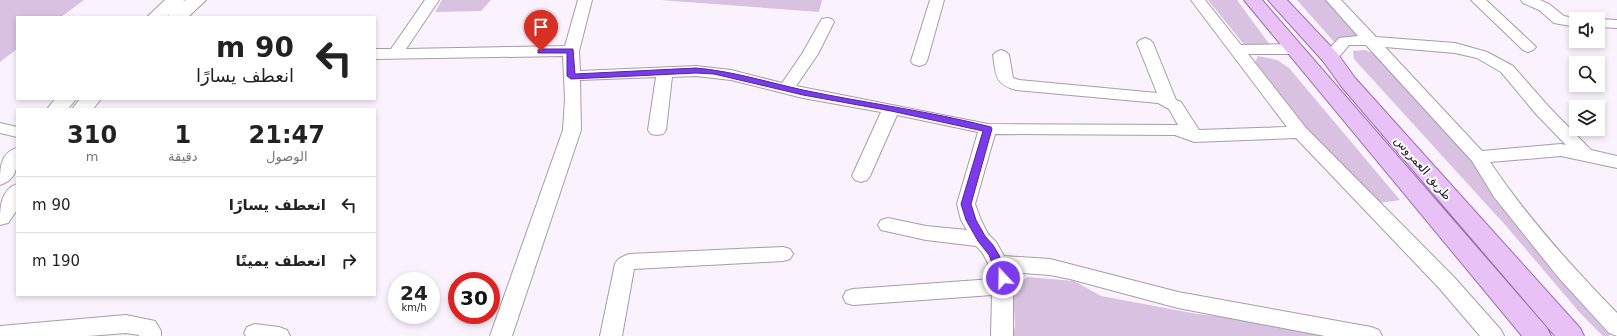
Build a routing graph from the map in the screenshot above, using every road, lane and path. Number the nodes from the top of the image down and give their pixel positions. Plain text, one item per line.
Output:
1 (176, 0) edge
2 (197, 0) edge
3 (432, 0) edge
4 (585, 0) edge
5 (937, 0) edge
6 (1198, 0) edge
7 (1253, 0) edge
8 (1277, 0) edge
9 (1333, 0) edge
10 (1478, 0) edge
11 (1528, 0) edge
12 (157, 16) edge
13 (178, 16) edge
14 (1569, 21) edge
15 (827, 22) dead end
16 (1605, 23) edge
17 (1617, 24) edge
18 (1370, 41) junction
19 (1145, 43) dead end
20 (1528, 46) dead end
21 (1294, 49) junction
22 (1238, 50) junction
23 (571, 51) junction
24 (396, 53) junction
25 (376, 54) edge
26 (1001, 55) dead end
27 (1330, 57) junction
28 (919, 61) dead end
29 (665, 73) junction
30 (571, 76) junction
31 (787, 88) junction
32 (65, 100) edge
33 (89, 100) edge
34 (1169, 102) junction
35 (58, 108) edge
36 (83, 108) edge
37 (891, 108) junction
38 (0, 128) edge
39 (988, 129) junction
40 (657, 130) dead end
41 (16, 132) edge
42 (1300, 132) junction
43 (1194, 136) junction
44 (1585, 155) junction
45 (16, 156) edge
46 (1478, 157) junction
47 (1617, 162) edge
48 (861, 176) dead end
49 (0, 177) edge
50 (16, 193) edge
51 (0, 217) edge
52 (888, 225) dead end
53 (981, 239) junction
54 (783, 254) dead end
55 (998, 263) junction
56 (1003, 286) junction
57 (853, 297) dead end
58 (1617, 327) edge
59 (255, 333) dead end
60 (0, 335) edge
61 (150, 336) edge
62 (279, 336) edge
63 (501, 336) edge
64 (611, 336) edge
65 (1002, 336) edge
66 (1371, 336) edge
67 (1493, 336) edge
68 (1538, 336) edge
69 (1571, 336) edge

1 - 12 main road
2 - 13 main road
3 - 24 street
4 - 23 street
5 - 28 street
6 - 22 street
7 - 21 main road, طريق العمروس
8 - 27 main road, طريق العمروس
9 - 18 street
10 - 20 street
11 - 14 street
15 - 31 street
16 - 17 street
18 - 27 street
18 - 44 street
18 - 46 street
19 - 34 street
21 - 22 street
21 - 68 main road, طريق العمروس
22 - 42 street
23 - 24 street
23 - 30 street
24 - 25 street
26 - 34 street
27 - 69 main road, طريق العمروس
29 - 30 street
29 - 31 street
29 - 40 street
30 - 63 street
31 - 37 street
32 - 35 main road
33 - 36 main road
34 - 43 street
37 - 39 street
37 - 48 street
38 - 41 street
39 - 43 street
39 - 53 street
42 - 43 street
42 - 67 street
44 - 46 street
44 - 47 street
45 - 49 main road
46 - 58 street
50 - 51 main road
52 - 53 street
53 - 55 street
54 - 64 street
55 - 56 street
55 - 66 street
56 - 57 street
56 - 65 street
59 - 62 street
60 - 61 street

